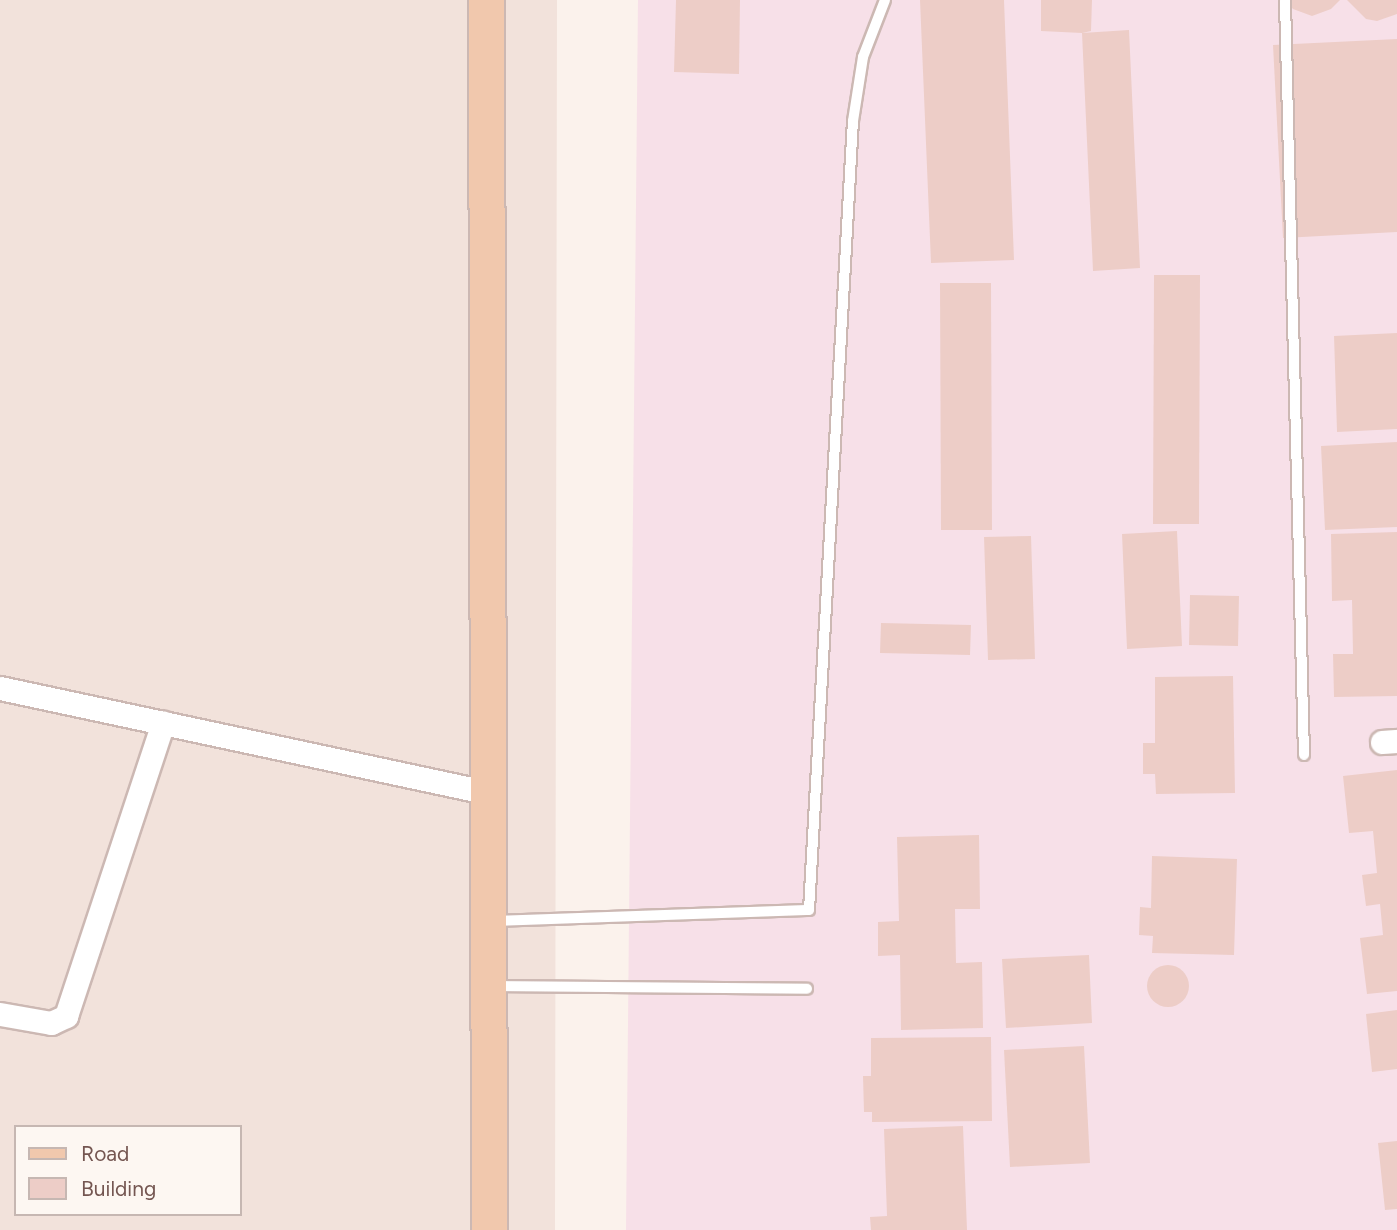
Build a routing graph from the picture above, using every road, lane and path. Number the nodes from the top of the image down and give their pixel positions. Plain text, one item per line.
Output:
1 (486, 0) edge
2 (885, 0) edge
3 (1285, 0) edge
4 (0, 688) edge
5 (163, 723) junction
6 (1304, 755) dead end
7 (487, 792) junction
8 (488, 921) junction
9 (488, 986) junction
10 (807, 989) dead end
11 (0, 1014) edge
12 (489, 1230) edge

1 - 7 main road
2 - 8 lane
3 - 6 lane
4 - 5 street
5 - 7 street
5 - 11 street
7 - 8 main road
8 - 9 main road
9 - 10 lane
9 - 12 main road

